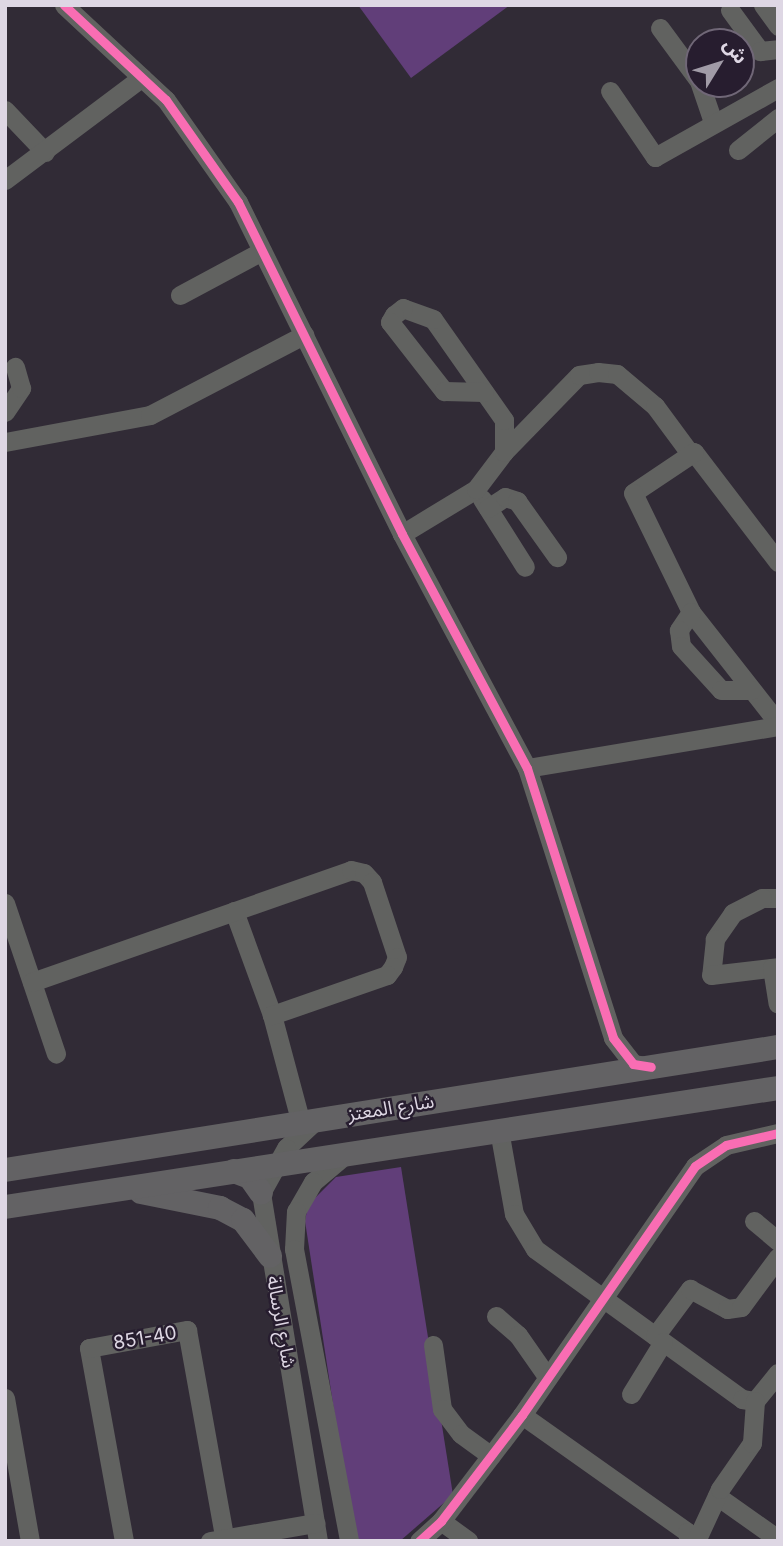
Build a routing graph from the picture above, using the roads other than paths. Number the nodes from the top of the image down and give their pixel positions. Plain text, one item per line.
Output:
1 (64, 5) edge
2 (763, 5) edge
3 (730, 10) dead end
4 (778, 26) edge
5 (660, 29) dead end
6 (778, 49) edge
7 (685, 63) edge
8 (142, 77) junction
9 (778, 88) edge
10 (610, 91) dead end
11 (705, 98) edge
12 (5, 110) edge
13 (778, 118) edge
14 (713, 122) junction
15 (738, 150) dead end
16 (45, 152) junction
17 (5, 180) edge
18 (262, 251) junction
19 (180, 295) dead end
20 (304, 335) junction
21 (15, 367) dead end
22 (484, 391) junction
23 (5, 412) edge
24 (5, 442) edge
25 (503, 452) junction
26 (689, 452) junction
27 (476, 489) junction
28 (488, 508) junction
29 (402, 534) junction
30 (557, 557) dead end
31 (778, 562) edge
32 (525, 567) dead end
33 (691, 612) junction
34 (751, 690) junction
35 (778, 725) edge
36 (527, 768) junction
37 (778, 898) edge
38 (5, 903) edge
39 (234, 911) junction
40 (775, 968) edge
41 (32, 982) junction
42 (778, 1004) edge
43 (272, 1015) junction
44 (613, 1038) junction
45 (778, 1047) edge
46 (57, 1054) dead end
47 (651, 1067) junction
48 (590, 1077) junction
49 (778, 1088) edge
50 (778, 1104) edge
51 (660, 1105) junction
52 (308, 1122) junction
53 (499, 1130) junction
54 (778, 1133) edge
55 (345, 1155) junction
56 (275, 1165) junction
57 (5, 1170) edge
58 (234, 1171) junction
59 (123, 1189) junction
60 (261, 1193) junction
61 (6, 1203) edge
62 (754, 1221) dead end
63 (777, 1255) edge
64 (270, 1256) junction
65 (603, 1299) junction
66 (496, 1316) dead end
67 (659, 1339) junction
68 (433, 1345) dead end
69 (778, 1373) edge
70 (548, 1378) junction
71 (319, 1393) junction
72 (631, 1394) dead end
73 (294, 1397) junction
74 (5, 1398) edge
75 (755, 1401) junction
76 (522, 1415) junction
77 (491, 1456) junction
78 (717, 1496) junction
79 (441, 1521) junction
80 (316, 1532) edge
81 (778, 1539) edge
82 (220, 1540) edge
83 (421, 1540) edge
84 (30, 1541) edge
85 (124, 1541) edge
86 (348, 1541) edge
87 (469, 1541) edge
88 (689, 1541) edge
89 (696, 1541) edge

1 - 8 street
2 - 4 street
3 - 6 street
5 - 7 street
8 - 16 street
8 - 18 street
9 - 14 street
10 - 14 street
11 - 14 street
12 - 16 street
13 - 15 street
16 - 17 street
18 - 19 street
18 - 20 street
20 - 24 street
20 - 29 street
21 - 23 street
22 - 22 street
22 - 25 street
25 - 26 street
25 - 27 street
26 - 31 street
26 - 33 street
27 - 28 street
27 - 29 street
28 - 30 street
28 - 32 street
29 - 36 street
33 - 34 street
33 - 34 street
34 - 35 street
35 - 36 street
36 - 44 street
37 - 40 street
38 - 41 street
39 - 41 street
39 - 43 street
39 - 43 street
40 - 42 street
41 - 46 street
43 - 52 street
44 - 47 street
44 - 48 street
45 - 47 main road, شارع المعتز
47 - 48 main road, شارع المعتز
48 - 52 main road, شارع المعتز
49 - 51 main road, شارع المعتز
50 - 51 main road
51 - 53 main road, شارع المعتز
52 - 56 street
52 - 57 main road, شارع المعتز
53 - 55 main road, شارع المعتز
53 - 65 street
54 - 65 street
55 - 56 main road, شارع المعتز
55 - 71 street, شارع الرسالة
56 - 58 main road, شارع المعتز
56 - 60 street
58 - 59 main road, شارع المعتز
58 - 60 main road
59 - 61 main road, شارع المعتز
59 - 64 main road
60 - 64 street, شارع الرسالة
62 - 63 street
63 - 67 street
64 - 73 street, شارع الرسالة
65 - 67 street
65 - 70 street
66 - 70 street
67 - 72 street
67 - 75 street
68 - 77 street
69 - 75 street
70 - 76 street
71 - 73 street
71 - 86 street, شارع الرسالة
73 - 80 street, شارع الرسالة
74 - 84 street
75 - 78 street
76 - 77 street
76 - 88 street
77 - 79 street
78 - 81 street
78 - 89 street
79 - 83 street
79 - 87 street
80 - 82 street
82 - 85 street, 851-40

